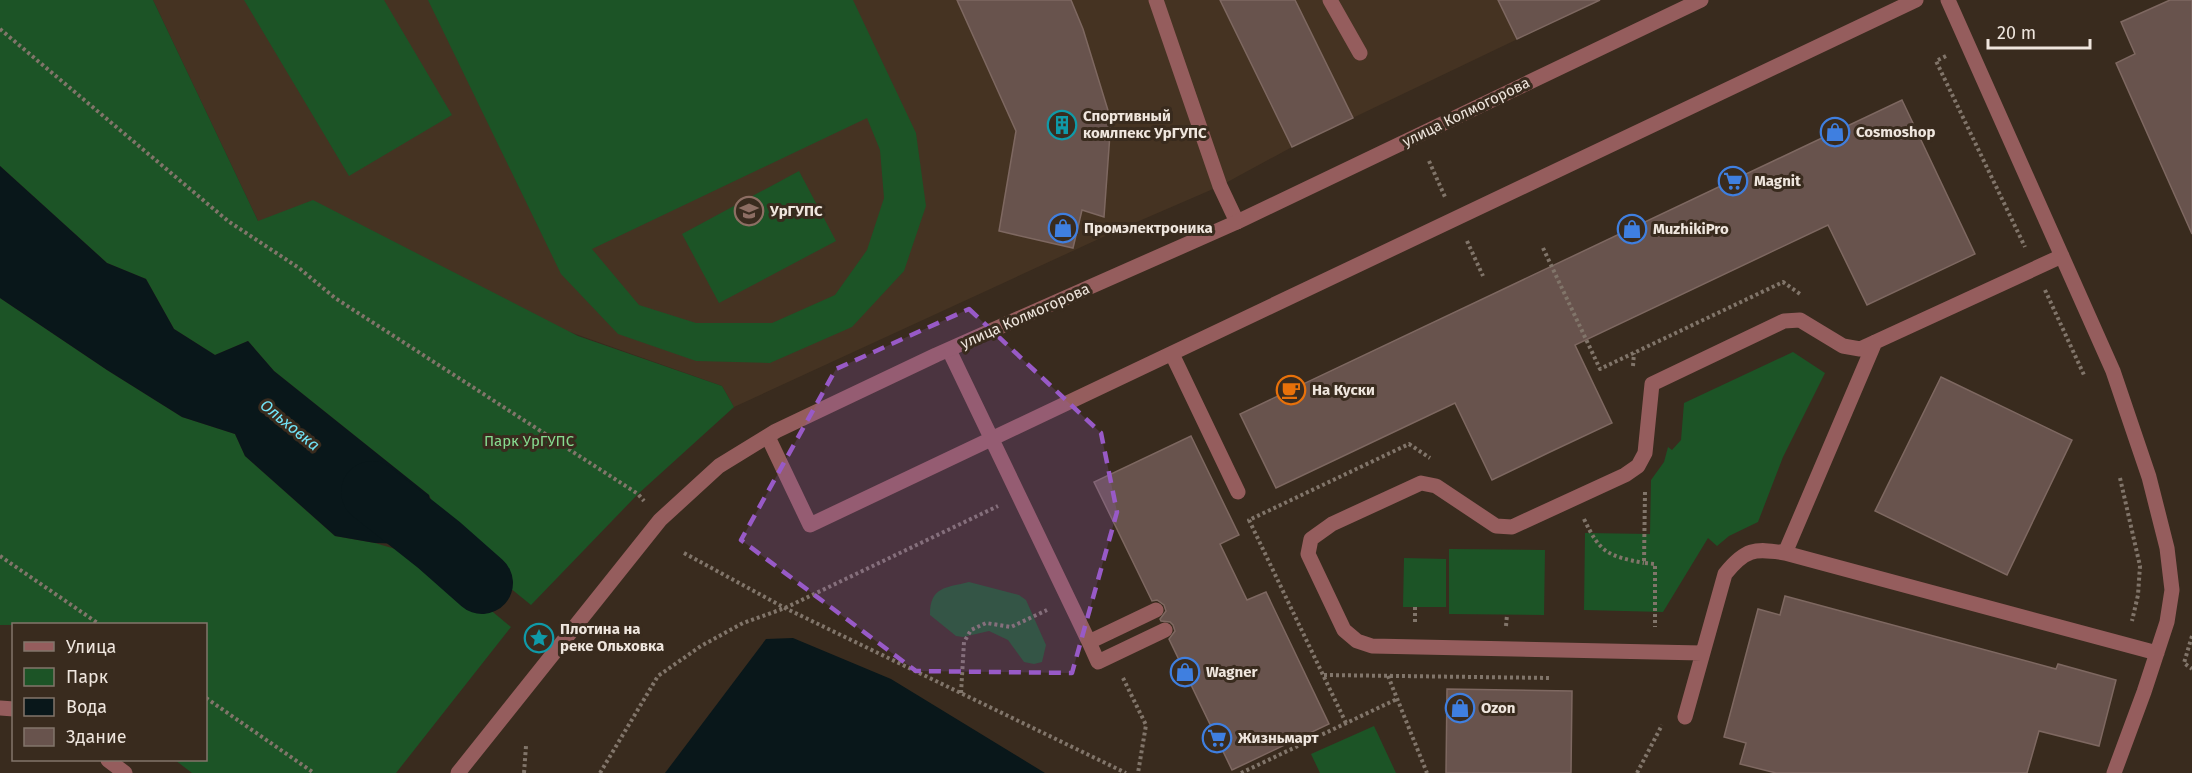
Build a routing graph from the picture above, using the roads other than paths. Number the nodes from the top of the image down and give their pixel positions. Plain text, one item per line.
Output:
1 (1156, 0) edge
2 (1330, 0) edge
3 (1701, 0) edge
4 (1916, 0) edge
5 (1948, 0) edge
6 (1360, 53) dead end
7 (1237, 222) junction
8 (2061, 256) junction
9 (1875, 342) junction
10 (949, 350) junction
11 (1172, 354) junction
12 (768, 436) junction
13 (992, 439) junction
14 (1238, 492) dead end
15 (1785, 553) junction
16 (1156, 610) dead end
17 (1165, 630) dead end
18 (1089, 642) junction
19 (2157, 652) junction
20 (1702, 653) junction
21 (1685, 717) dead end
22 (110, 761) edge
23 (124, 773) edge
24 (458, 773) edge
25 (2114, 773) edge

1 - 7 street
2 - 6 street
3 - 7 street, улица Колмогорова
4 - 11 street
5 - 8 street
7 - 10 street, улица Колмогорова
8 - 9 street
8 - 19 street
9 - 15 street
9 - 20 street
10 - 12 street, улица Колмогорова
10 - 13 street
11 - 13 street
11 - 14 street
12 - 13 street
12 - 24 street, улица Колмогорова
13 - 18 street
15 - 19 street
15 - 20 street
16 - 18 street
17 - 18 street
19 - 25 street
20 - 21 street
22 - 23 street

